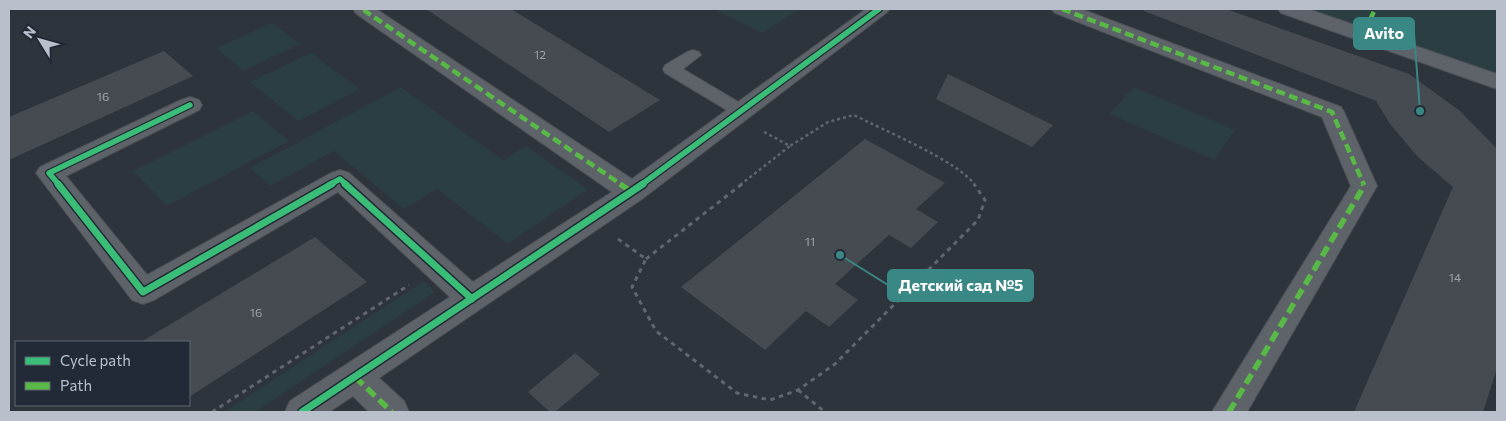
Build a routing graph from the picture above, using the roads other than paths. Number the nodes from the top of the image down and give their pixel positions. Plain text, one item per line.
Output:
1 (366, 9) edge
2 (879, 9) edge
3 (1062, 9) edge
4 (1288, 9) edge
5 (694, 55) dead end
6 (1497, 82) edge
7 (190, 105) dead end
8 (738, 113) junction
9 (632, 192) junction
10 (472, 299) junction
11 (355, 377) junction
12 (302, 412) edge
13 (392, 412) edge
14 (1229, 412) edge

1 - 9 street
2 - 8 street
3 - 14 street
4 - 6 street
5 - 8 lane
7 - 10 street
8 - 9 street
9 - 10 street
10 - 11 street
11 - 12 street
11 - 13 street

